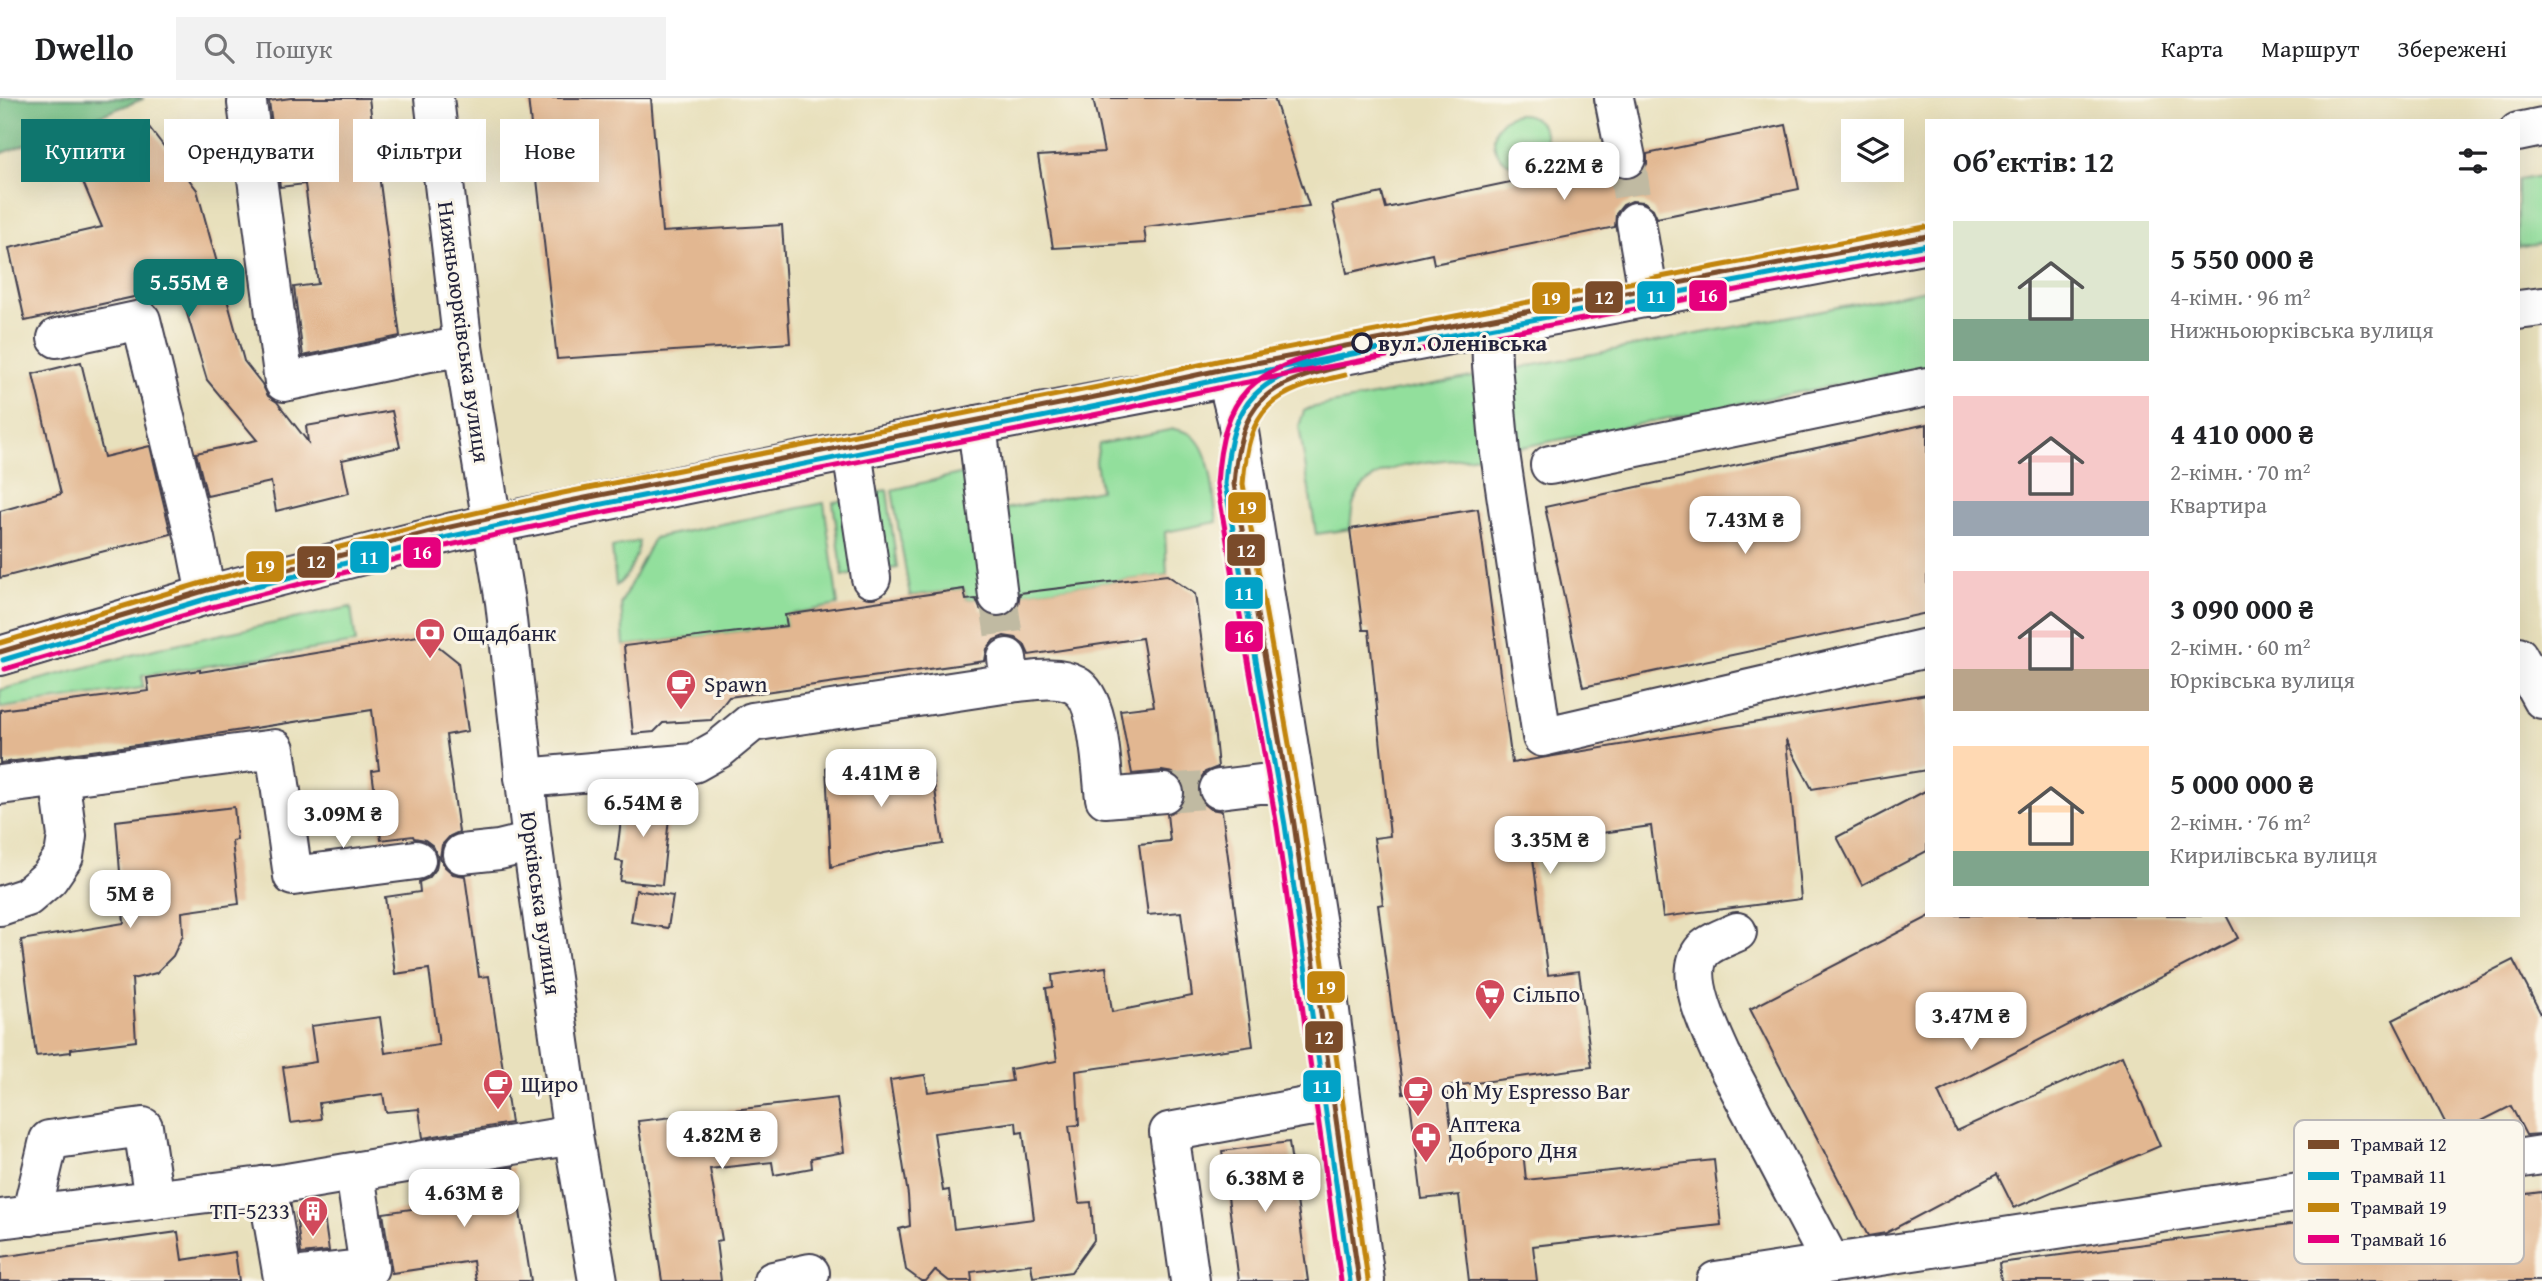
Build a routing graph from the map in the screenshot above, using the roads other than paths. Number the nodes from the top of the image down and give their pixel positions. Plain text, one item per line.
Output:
1 (434, 98) edge
2 (1614, 98) edge
3 (247, 103) dead end
4 (2542, 127) edge
5 (2520, 132) edge
6 (1626, 158) tunnel mouth
7 (1636, 222) tunnel mouth
8 (1925, 244) edge
9 (1649, 298) junction
10 (2542, 307) edge
11 (2520, 310) edge
12 (1491, 326) junction
13 (57, 338) dead end
14 (463, 346) junction
15 (1227, 379) junction
16 (1925, 387) edge
17 (977, 425) junction
18 (852, 451) junction
19 (1550, 465) dead end
20 (492, 525) junction
21 (871, 578) dead end
22 (206, 595) junction
23 (998, 596) tunnel mouth
24 (1925, 648) edge
25 (0, 656) edge
26 (2520, 660) edge
27 (2542, 699) edge
28 (59, 776) junction
29 (524, 778) junction
30 (1294, 784) junction
31 (0, 785) edge
32 (1219, 789) tunnel mouth
33 (1164, 793) tunnel mouth
34 (532, 842) junction
35 (462, 854) dead end
36 (416, 860) dead end
37 (0, 906) edge
38 (1737, 932) dead end
39 (1342, 1105) junction
40 (573, 1135) junction
41 (2542, 1154) edge
42 (2524, 1157) edge
43 (355, 1172) junction
44 (267, 1185) junction
45 (2294, 1192) edge
46 (154, 1200) junction
47 (16, 1217) edge
48 (1831, 1263) junction
49 (810, 1273) dead end
50 (374, 1275) edge
51 (598, 1281) edge
52 (773, 1281) edge
53 (1190, 1281) edge
54 (1365, 1281) edge
55 (1716, 1281) edge

1 - 14 street, Нижньоюрківська вулиця
2 - 6 street
3 - 14 street
4 - 5 street
7 - 9 street
8 - 9 street
9 - 12 street
10 - 11 street
12 - 15 street
12 - 24 street
13 - 22 street
14 - 20 street, Нижньоюрківська вулиця
15 - 17 street
15 - 30 street
16 - 19 street
17 - 18 street
17 - 23 street
18 - 20 street
18 - 21 street
20 - 22 street
20 - 29 street, Юрківська вулиця
22 - 25 street
26 - 27 street
28 - 31 street
28 - 36 street
28 - 37 street
29 - 33 street
29 - 34 street, Юрківська вулиця
30 - 32 street
30 - 39 street
34 - 35 street
34 - 40 street, Юрківська вулиця
38 - 48 street
39 - 53 street
39 - 54 street
40 - 43 street
40 - 51 street, Юрківська вулиця
41 - 42 street
43 - 44 street
43 - 50 street
44 - 46 street
44 - 50 street
45 - 48 street
46 - 47 street
46 - 47 street
48 - 55 street
49 - 52 street

